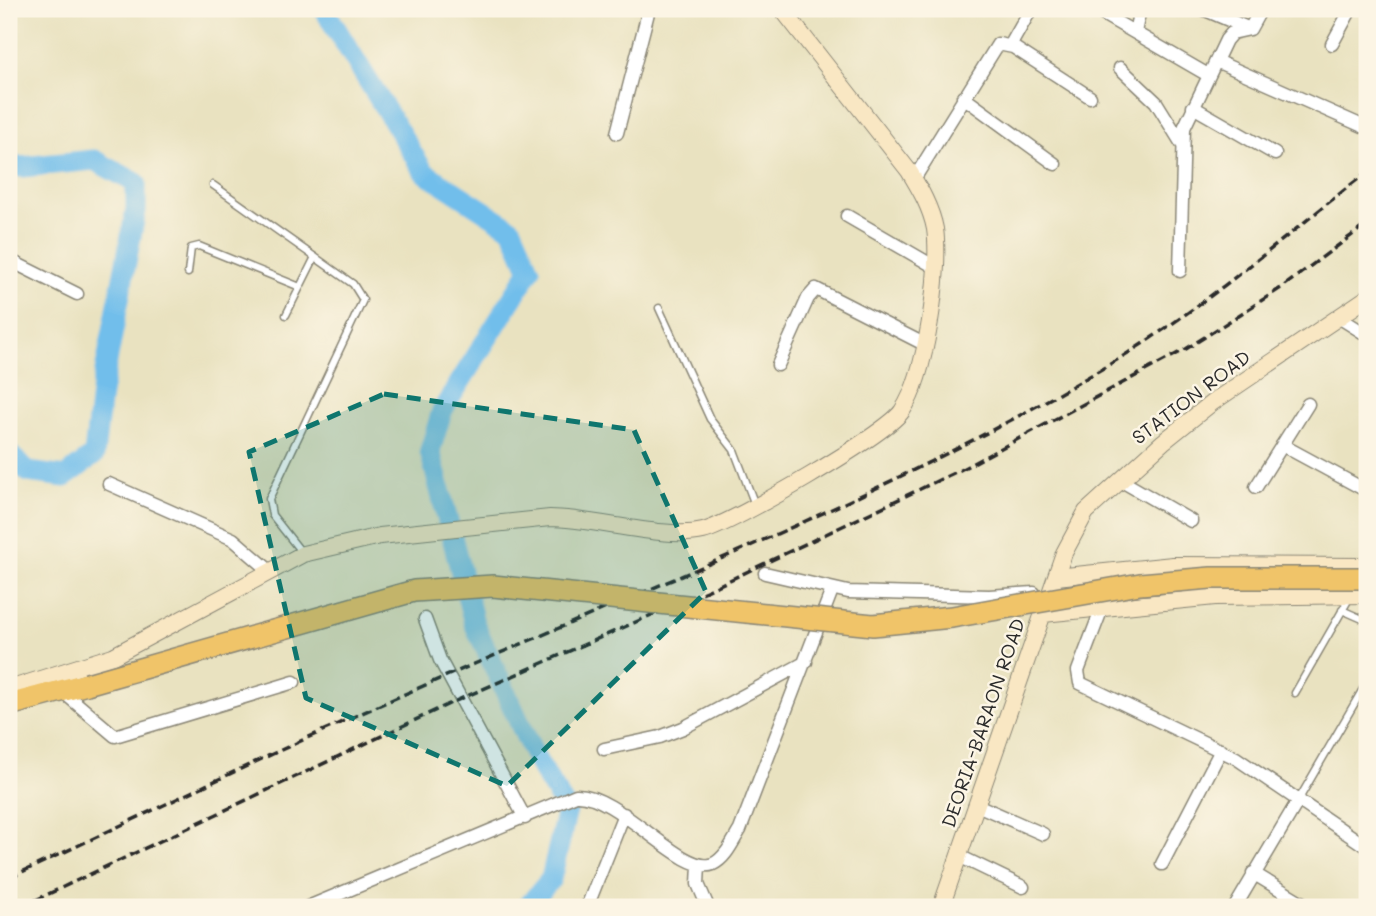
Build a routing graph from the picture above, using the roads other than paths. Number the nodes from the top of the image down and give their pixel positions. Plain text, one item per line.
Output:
1 (649, 9) edge
2 (782, 9) edge
3 (1031, 9) edge
4 (1094, 9) edge
5 (1140, 9) edge
6 (1203, 9) edge
7 (1261, 9) edge
8 (1351, 9) edge
9 (1250, 29) junction
10 (1135, 32) junction
11 (1332, 44) dead end
12 (1010, 46) junction
13 (1216, 61) junction
14 (1120, 68) dead end
15 (1208, 75) junction
16 (963, 97) junction
17 (1090, 97) dead end
18 (1193, 107) junction
19 (1367, 128) edge
20 (617, 133) dead end
21 (1182, 144) junction
22 (1275, 154) dead end
23 (1055, 164) dead end
24 (914, 179) junction
25 (214, 185) dead end
26 (848, 216) dead end
27 (315, 257) junction
28 (9, 260) edge
29 (935, 267) junction
30 (1180, 271) dead end
31 (188, 273) dead end
32 (300, 287) junction
33 (76, 294) dead end
34 (1367, 298) edge
35 (659, 308) dead end
36 (286, 315) dead end
37 (1340, 318) junction
38 (1367, 335) edge
39 (924, 344) junction
40 (778, 365) dead end
41 (1308, 404) dead end
42 (1282, 445) junction
43 (1120, 480) junction
44 (109, 484) dead end
45 (1255, 487) dead end
46 (1367, 491) edge
47 (755, 505) junction
48 (1191, 521) dead end
49 (1064, 553) joint
50 (303, 554) junction
51 (1366, 567) edge
52 (270, 571) junction
53 (765, 573) dead end
54 (1054, 583) junction
55 (832, 590) junction
56 (1359, 595) edge
57 (1102, 608) junction
58 (1342, 610) junction
59 (1043, 614) junction
60 (425, 620) dead end
61 (1367, 621) edge
62 (806, 662) junction
63 (294, 682) dead end
64 (1367, 682) edge
65 (9, 689) edge
66 (62, 691) junction
67 (1295, 693) dead end
68 (9, 705) edge
69 (604, 749) dead end
70 (1221, 750) junction
71 (1299, 799) junction
72 (976, 805) junction
73 (624, 814) junction
74 (529, 816) junction
75 (1043, 834) dead end
76 (1367, 846) edge
77 (959, 856) junction
78 (1162, 864) dead end
79 (699, 865) junction
80 (1253, 873) junction
81 (1023, 887) dead end
82 (308, 907) edge
83 (587, 907) edge
84 (708, 907) edge
85 (941, 907) edge
86 (1235, 907) edge
87 (1309, 907) edge

1 - 20 street
2 - 24 main road
3 - 12 street
4 - 10 street
5 - 10 street
6 - 9 street
7 - 9 street
8 - 11 street
9 - 13 street
10 - 15 street
12 - 16 street
12 - 17 street
13 - 15 street
13 - 19 street
14 - 21 street
15 - 18 street
16 - 23 street
16 - 24 street
18 - 21 street
18 - 22 street
21 - 30 street
24 - 29 main road
25 - 27 lane
26 - 29 street
27 - 32 lane
27 - 50 lane
28 - 33 street
29 - 39 main road
31 - 32 lane
32 - 36 lane
34 - 37 main road, STATION ROAD
35 - 47 lane
37 - 38 street
37 - 43 main road, STATION ROAD
39 - 40 street
39 - 47 main road
41 - 42 street
42 - 45 street
42 - 46 street
43 - 48 street
43 - 49 main road, STATION ROAD
44 - 52 street
47 - 50 main road
49 - 54 main road, DEORIA-BARAON ROAD
50 - 52 main road
51 - 54 main road
51 - 66 highway, bridge
52 - 65 main road
53 - 55 street
54 - 55 street
54 - 59 main road, DEORIA-BARAON ROAD
55 - 62 street
56 - 57 main road
56 - 58 lane
57 - 59 main road
57 - 70 street
58 - 61 lane
58 - 67 lane
59 - 72 main road, DEORIA-BARAON ROAD
60 - 74 street
62 - 69 street
62 - 79 street
63 - 66 street
64 - 71 lane
66 - 68 highway
70 - 71 street
70 - 78 street
71 - 76 street
71 - 80 street
72 - 75 street
72 - 77 main road, DEORIA-BARAON ROAD
73 - 74 street
73 - 79 street
73 - 83 street
74 - 82 street
77 - 81 street
77 - 85 main road, DEORIA-BARAON ROAD
79 - 84 street
80 - 86 street
80 - 87 street

